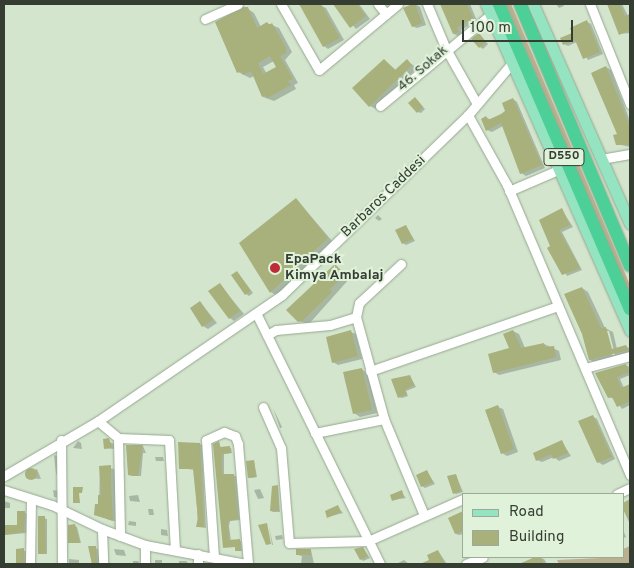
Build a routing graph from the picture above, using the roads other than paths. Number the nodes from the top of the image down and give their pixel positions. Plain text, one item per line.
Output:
1 (238, 4) edge
2 (281, 4) edge
3 (378, 4) edge
4 (398, 4) edge
5 (427, 4) edge
6 (500, 4) edge
7 (520, 4) edge
8 (533, 4) edge
9 (590, 4) edge
10 (488, 9) edge
11 (386, 14) junction
12 (205, 19) dead end
13 (446, 49) junction
14 (512, 63) junction
15 (477, 104) junction
16 (630, 104) edge
17 (380, 106) dead end
18 (468, 115) junction
19 (630, 154) edge
20 (601, 159) junction
21 (558, 170) junction
22 (509, 191) junction
23 (630, 224) edge
24 (401, 264) dead end
25 (630, 266) edge
26 (558, 306) junction
27 (630, 309) edge
28 (256, 313) junction
29 (356, 318) junction
30 (630, 331) edge
31 (267, 335) junction
32 (630, 356) edge
33 (585, 368) junction
34 (370, 371) junction
35 (263, 407) dead end
36 (384, 419) junction
37 (98, 421) junction
38 (315, 433) junction
39 (118, 438) junction
40 (61, 440) junction
41 (630, 475) edge
42 (4, 476) edge
43 (4, 490) edge
44 (462, 499) edge
45 (31, 500) junction
46 (64, 510) junction
47 (424, 515) junction
48 (102, 529) junction
49 (120, 536) junction
50 (368, 541) junction
51 (145, 545) junction
52 (175, 550) junction
53 (198, 554) junction
54 (214, 558) junction
55 (480, 558) edge
56 (30, 564) edge
57 (62, 564) edge
58 (103, 564) edge
59 (145, 564) edge
60 (198, 564) edge
61 (248, 564) edge
62 (380, 564) edge
63 (466, 564) edge

1 - 12 street
2 - 11 street
3 - 11 street
4 - 11 street
5 - 13 street
6 - 27 highway, D550
7 - 25 highway, D550
8 - 20 main road
9 - 16 street
10 - 13 street, 46. Sokak
10 - 14 main road
13 - 15 street
13 - 17 street, 46. Sokak
14 - 15 street, Barbaros Caddesi
14 - 21 main road
15 - 18 street, Barbaros Caddesi
18 - 22 street
18 - 28 street, Barbaros Caddesi
19 - 20 street
20 - 23 main road
21 - 22 street
21 - 30 main road
22 - 26 street
24 - 29 street
26 - 33 street
26 - 34 street
28 - 31 street
28 - 37 street, Barbaros Caddesi
29 - 31 street
29 - 34 street
31 - 38 street
32 - 33 street
33 - 41 street
34 - 36 street
35 - 50 street
36 - 38 street
36 - 47 street
37 - 39 street
37 - 40 street, Barbaros Caddesi
38 - 50 street
39 - 49 street
39 - 52 street
40 - 42 street, Barbaros Caddesi
40 - 46 street
43 - 45 street
44 - 47 street
45 - 46 street
45 - 56 street
46 - 48 street
46 - 57 street
47 - 50 street
48 - 49 street
48 - 58 street
49 - 51 street
50 - 62 street
51 - 52 street
51 - 59 street
52 - 53 street
53 - 54 street
53 - 60 street
54 - 61 street
54 - 61 street
55 - 63 street

